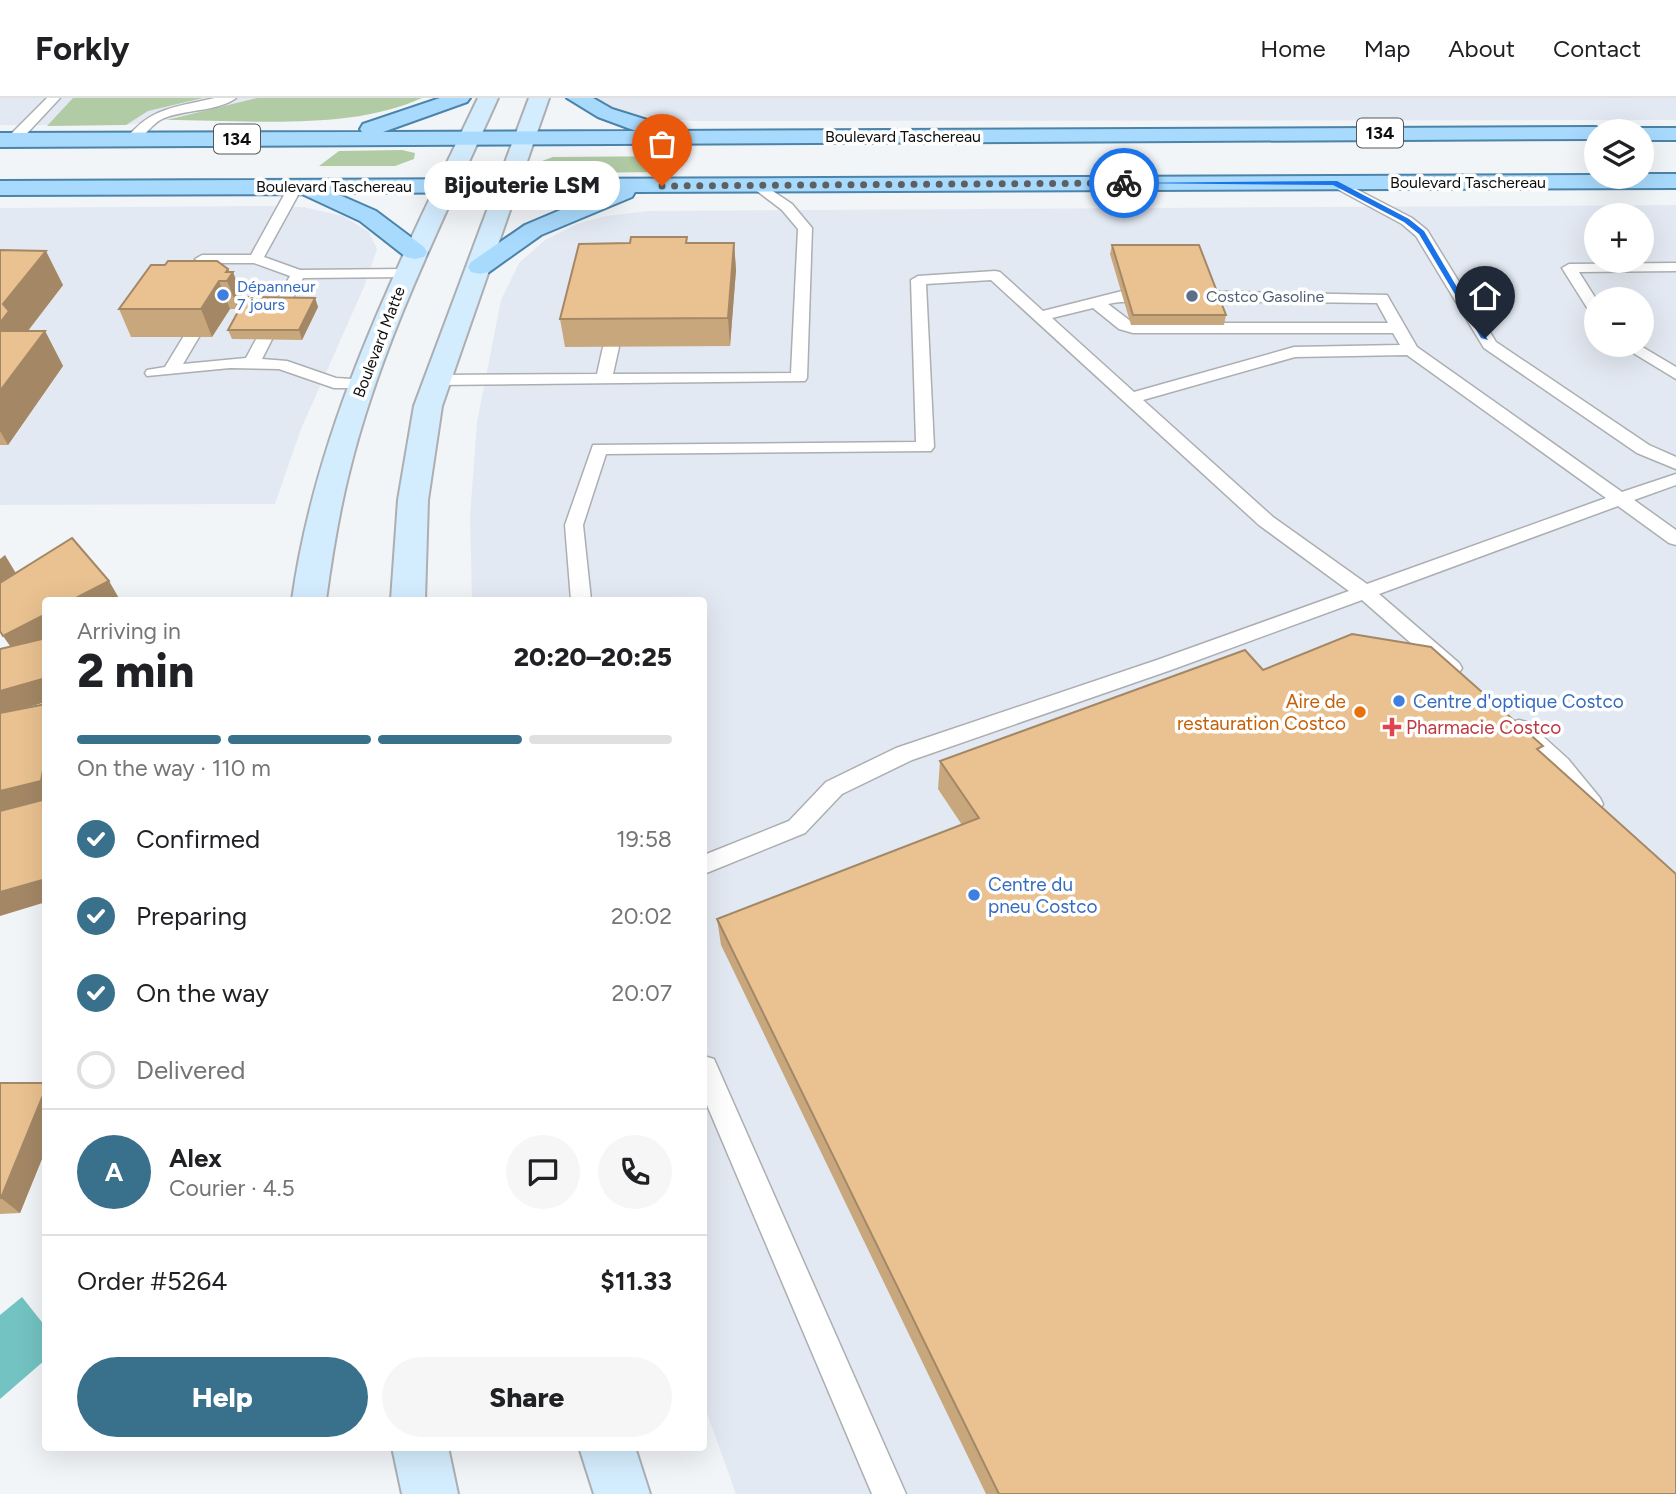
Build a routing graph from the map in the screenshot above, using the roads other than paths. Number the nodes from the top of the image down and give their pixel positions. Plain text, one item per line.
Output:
1 (54, 98) edge
2 (230, 98) edge
3 (460, 98) edge
4 (488, 98) edge
5 (539, 98) edge
6 (578, 98) edge
7 (1584, 133) edge
8 (1654, 134) edge
9 (1676, 134) edge
10 (748, 137) junction
11 (677, 138) junction
12 (132, 139) junction
13 (313, 139) junction
14 (342, 139) junction
15 (470, 139) junction
16 (523, 139) junction
17 (6, 140) edge
18 (298, 171) junction
19 (1335, 183) junction
20 (1672, 184) edge
21 (709, 185) junction
22 (758, 185) junction
23 (449, 186) junction
24 (507, 186) junction
25 (639, 186) junction
26 (0, 188) edge
27 (202, 259) edge
28 (256, 259) junction
29 (411, 263) junction
30 (480, 267) junction
31 (1676, 267) edge
32 (298, 274) junction
33 (1584, 292) edge
34 (1096, 302) junction
35 (1041, 316) junction
36 (1399, 328) junction
37 (191, 337) edge
38 (611, 347) edge
39 (1411, 350) junction
40 (1648, 357) edge
41 (252, 363) junction
42 (171, 370) junction
43 (153, 373) dead end
44 (1676, 374) edge
45 (604, 379) junction
46 (436, 380) junction
47 (362, 384) junction
48 (1132, 398) junction
49 (1676, 464) edge
50 (1676, 479) edge
51 (1620, 499) junction
52 (1676, 540) edge
53 (1363, 591) junction
54 (309, 597) edge
55 (408, 597) edge
56 (582, 597) edge
57 (1471, 684) edge
58 (1506, 716) edge
59 (1604, 819) edge
60 (707, 864) edge
61 (707, 1075) edge
62 (421, 1451) edge
63 (608, 1451) edge
64 (430, 1494) edge
65 (622, 1494) edge
66 (889, 1494) edge

1 - 17 lane
2 - 12 lane
3 - 14 main road
4 - 15 main road, Boulevard Matte
5 - 16 main road
6 - 11 main road
7 - 10 main road, Boulevard Taschereau / 134
8 - 9 main road
10 - 11 main road, Boulevard Taschereau / 134
10 - 21 main road
11 - 16 main road, Boulevard Taschereau / 134
12 - 13 main road, Boulevard Taschereau / 134
12 - 17 main road, Boulevard Taschereau / 134
13 - 14 main road, Boulevard Taschereau / 134
13 - 18 main road
14 - 15 main road, Boulevard Taschereau / 134
15 - 16 main road, Boulevard Taschereau / 134
15 - 23 main road, Boulevard Matte
16 - 24 main road
18 - 23 main road, Boulevard Taschereau
18 - 26 main road, Boulevard Taschereau
18 - 28 lane
18 - 29 main road
19 - 20 main road, Boulevard Taschereau
19 - 22 main road, Boulevard Taschereau
19 - 49 lane
21 - 22 main road, Boulevard Taschereau
21 - 25 main road, Boulevard Taschereau
22 - 45 lane
23 - 24 main road, Boulevard Taschereau
23 - 29 main road, Boulevard Matte
24 - 25 main road, Boulevard Taschereau
24 - 30 main road
25 - 30 main road
27 - 28 lane
28 - 32 lane
29 - 32 lane
29 - 47 main road, Boulevard Matte
30 - 46 main road
31 - 33 lane
32 - 41 lane
34 - 35 lane
34 - 36 lane
34 - 36 lane
35 - 48 lane
35 - 56 lane
36 - 39 lane
37 - 42 lane
38 - 45 lane
39 - 48 lane
39 - 51 lane
40 - 44 lane
41 - 42 lane
41 - 47 lane
42 - 43 lane
45 - 46 lane
46 - 55 main road
47 - 54 main road, Boulevard Matte
48 - 53 lane
50 - 51 lane
51 - 52 lane
51 - 53 lane
53 - 57 lane
53 - 60 lane
58 - 59 lane
61 - 66 lane
62 - 64 main road
63 - 65 main road

